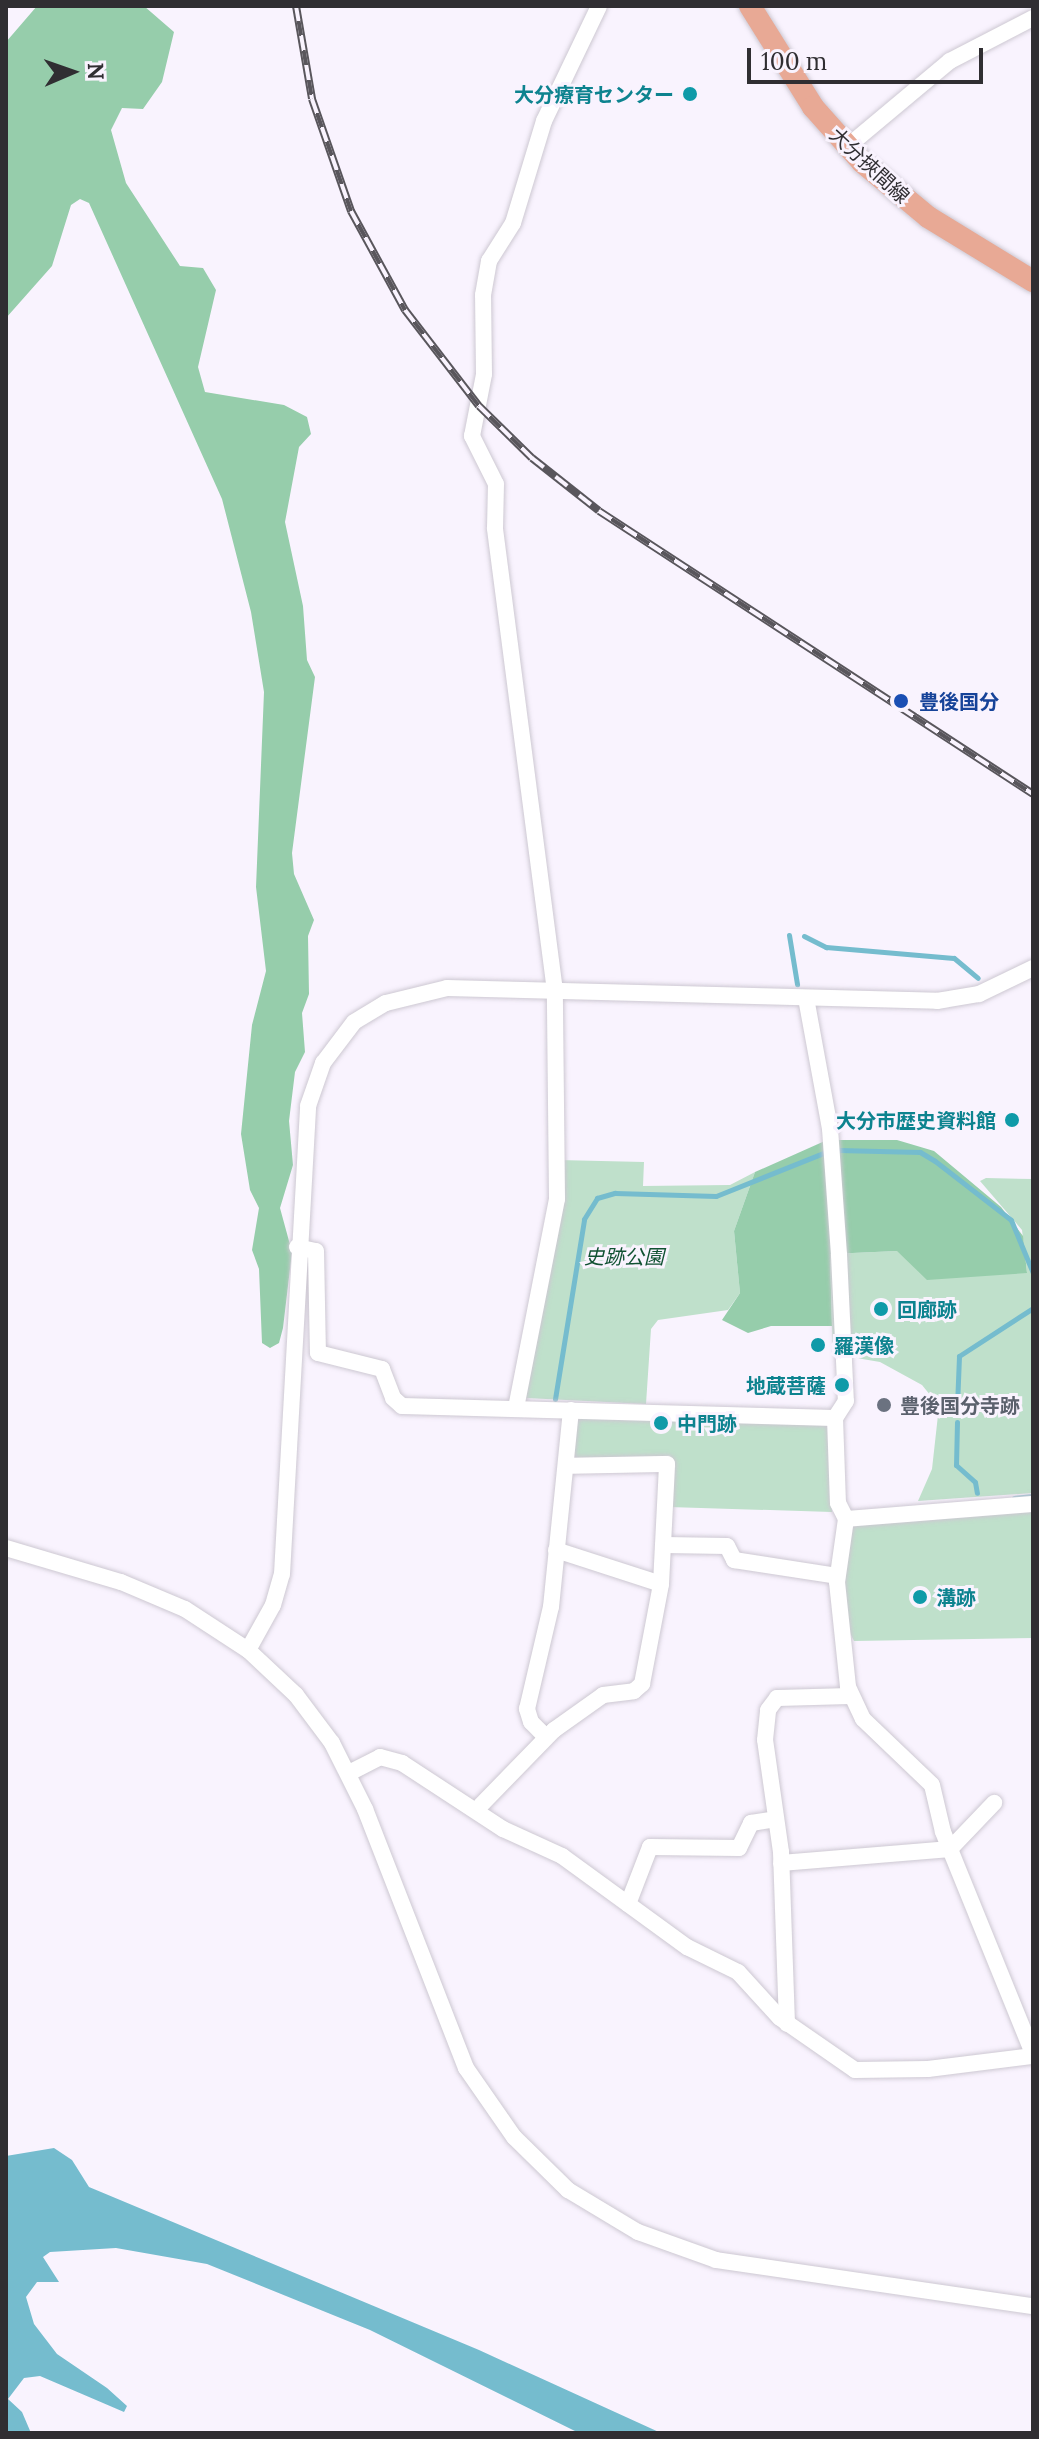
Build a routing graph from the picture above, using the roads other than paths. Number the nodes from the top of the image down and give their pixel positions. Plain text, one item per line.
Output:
1 (599, 6) edge
2 (750, 6) edge
3 (1033, 18) edge
4 (847, 147) junction
5 (1033, 281) edge
6 (1033, 968) edge
7 (555, 991) junction
8 (806, 998) junction
9 (297, 1247) junction
10 (516, 1408) junction
11 (571, 1410) junction
12 (835, 1418) junction
13 (567, 1466) junction
14 (1033, 1504) edge
15 (846, 1519) junction
16 (664, 1545) junction
17 (6, 1548) edge
18 (556, 1550) junction
19 (837, 1576) junction
20 (661, 1584) junction
21 (248, 1650) junction
22 (851, 1696) junction
23 (546, 1737) junction
24 (349, 1773) junction
25 (994, 1803) dead end
26 (481, 1805) dead end
27 (776, 1819) junction
28 (950, 1849) junction
29 (781, 1863) junction
30 (628, 1904) junction
31 (787, 2024) junction
32 (1033, 2055) edge
33 (1033, 2306) edge

1 - 7 street
2 - 4 main road, 大分挾間線
3 - 4 street
4 - 5 main road, 大分挾間線
6 - 8 street
7 - 8 street
7 - 9 street
7 - 10 street
8 - 12 street
9 - 10 street
9 - 21 street
10 - 11 street
11 - 12 street
11 - 13 street
12 - 15 street
13 - 16 street
13 - 18 street
14 - 15 street
15 - 19 street
16 - 19 street
16 - 20 street
17 - 21 street
18 - 20 street
18 - 23 street
19 - 22 street
20 - 23 street
21 - 24 street
22 - 27 street
22 - 28 street
23 - 26 street
24 - 30 street
24 - 33 street
25 - 28 street
27 - 29 street
27 - 30 street
28 - 29 street
28 - 32 street
29 - 31 street
30 - 31 street
31 - 32 street

